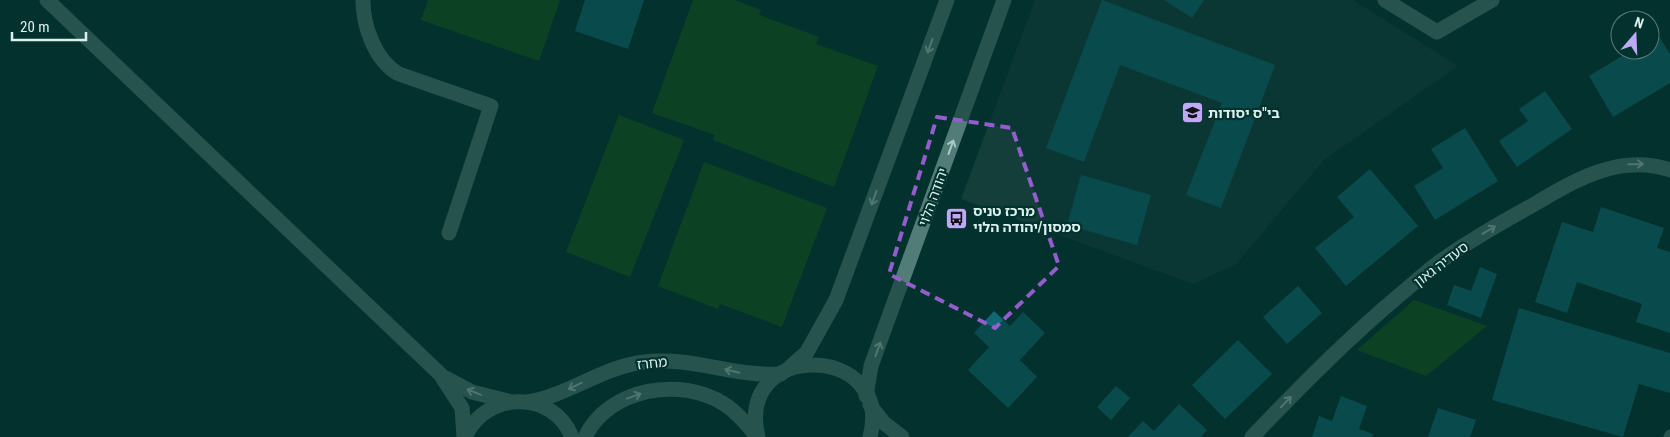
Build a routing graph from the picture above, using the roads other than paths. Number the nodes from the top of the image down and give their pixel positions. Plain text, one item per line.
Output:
1 (47, 0) edge
2 (363, 0) edge
3 (947, 0) edge
4 (1004, 0) edge
5 (1385, 0) edge
6 (1492, 0) edge
7 (1670, 170) edge
8 (449, 233) dead end
9 (784, 372) junction
10 (440, 374) junction
11 (868, 400) junction
12 (510, 402) junction
13 (528, 402) junction
14 (465, 437) edge
15 (572, 437) edge
16 (585, 437) edge
17 (757, 437) edge
18 (870, 437) edge
19 (902, 437) edge
20 (1252, 437) edge

1 - 10 street
2 - 8 street
3 -> 9 street
11 -> 4 street, יהודה הלוי
5 - 6 street
20 -> 7 street, סעדיה גאון
9 - 11 street, מחרז
9 -> 13 street, מחרז
9 - 17 street
12 -> 10 street
10 - 14 street
11 - 18 street, יהודה הלוי
11 - 19 street, מחרז
12 - 13 street
12 - 14 street
13 - 15 street
16 -> 17 street, מחרז

